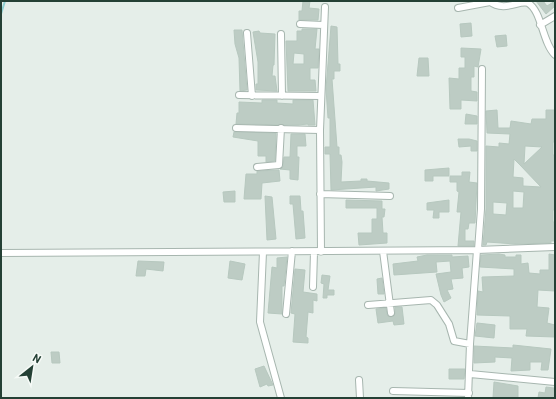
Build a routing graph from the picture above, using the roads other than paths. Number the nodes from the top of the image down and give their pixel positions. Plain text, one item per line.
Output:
1 (490, 2) edge
2 (324, 7) dead end
3 (458, 8) dead end
4 (555, 16) edge
5 (300, 24) dead end
6 (323, 25) junction
7 (540, 25) junction
8 (247, 33) dead end
9 (281, 34) dead end
10 (554, 54) edge
11 (482, 69) dead end
12 (239, 95) dead end
13 (252, 96) junction
14 (282, 96) junction
15 (321, 96) junction
16 (236, 128) dead end
17 (281, 128) junction
18 (320, 130) junction
19 (257, 167) dead end
20 (320, 194) junction
21 (390, 196) dead end
22 (555, 247) edge
23 (477, 250) junction
24 (383, 251) junction
25 (263, 252) junction
26 (292, 252) junction
27 (318, 252) junction
28 (1, 253) edge
29 (313, 287) dead end
30 (389, 303) junction
31 (368, 305) dead end
32 (391, 313) dead end
33 (286, 314) dead end
34 (470, 344) junction
35 (470, 374) junction
36 (359, 380) dead end
37 (555, 382) edge
38 (393, 391) dead end
39 (469, 395) edge
40 (281, 398) edge
41 (360, 398) edge

1 - 3 street
1 - 7 street
2 - 6 street
4 - 7 street
5 - 6 street
6 - 15 street
7 - 10 street
8 - 13 street
9 - 14 street
11 - 23 street
12 - 13 street
13 - 14 street
14 - 15 street
15 - 18 street
16 - 17 street
17 - 18 street
17 - 19 street
18 - 20 street
20 - 21 street
20 - 27 street
22 - 23 street
23 - 24 street
23 - 34 street
24 - 27 street
24 - 30 street
25 - 26 street
25 - 28 street
25 - 40 street
26 - 27 street
26 - 33 street
27 - 29 street
30 - 31 street
30 - 32 street
30 - 34 street
34 - 35 street
35 - 37 street
35 - 39 street
36 - 41 street
38 - 39 street

